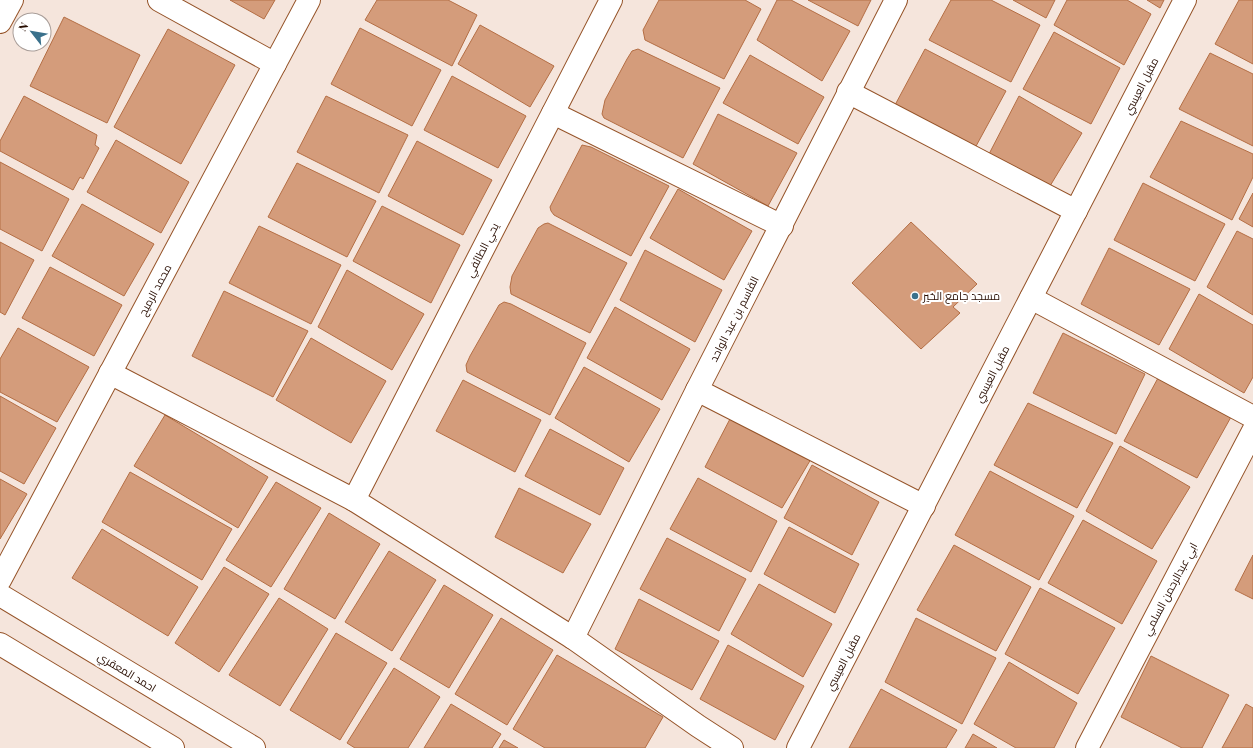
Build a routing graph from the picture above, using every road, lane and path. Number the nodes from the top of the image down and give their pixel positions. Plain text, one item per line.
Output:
1 (12, 0) edge
2 (159, 0) edge
3 (309, 0) edge
4 (610, 0) edge
5 (896, 0) edge
6 (1185, 0) edge
7 (0, 22) edge
8 (275, 64) junction
9 (848, 92) junction
10 (553, 113) junction
11 (1076, 211) junction
12 (782, 226) junction
13 (1031, 298) junction
14 (110, 374) junction
15 (697, 390) junction
16 (1253, 417) edge
17 (1253, 431) edge
18 (354, 500) junction
19 (924, 506) junction
20 (0, 580) edge
21 (0, 595) edge
22 (573, 638) junction
23 (0, 644) edge
24 (173, 748) edge
25 (254, 748) edge
26 (732, 748) edge
27 (798, 748) edge
28 (1087, 748) edge

1 - 7 street
2 - 8 street
3 - 8 street, محمد الرميح
4 - 10 street, يحي الطائفي
5 - 9 street, القاسم بن عبد الواحد
6 - 11 street, مقبل العيسي
8 - 14 street, محمد الرميح
9 - 11 street
9 - 12 street, القاسم بن عبد الواحد
10 - 12 street
10 - 18 street, يحي الطائفي
11 - 13 street, مقبل العيسي
12 - 15 street, القاسم بن عبد الواحد
13 - 16 street
13 - 19 street, مقبل العيسي
14 - 18 street
14 - 20 street, محمد الرميح
15 - 19 street
15 - 22 street, القاسم بن عبد الواحد
17 - 28 street, ابي عبدالرحمن السلمي
18 - 22 street
19 - 27 street, مقبل العيسي
21 - 25 street, احمد المعقري
22 - 26 street
23 - 24 street

